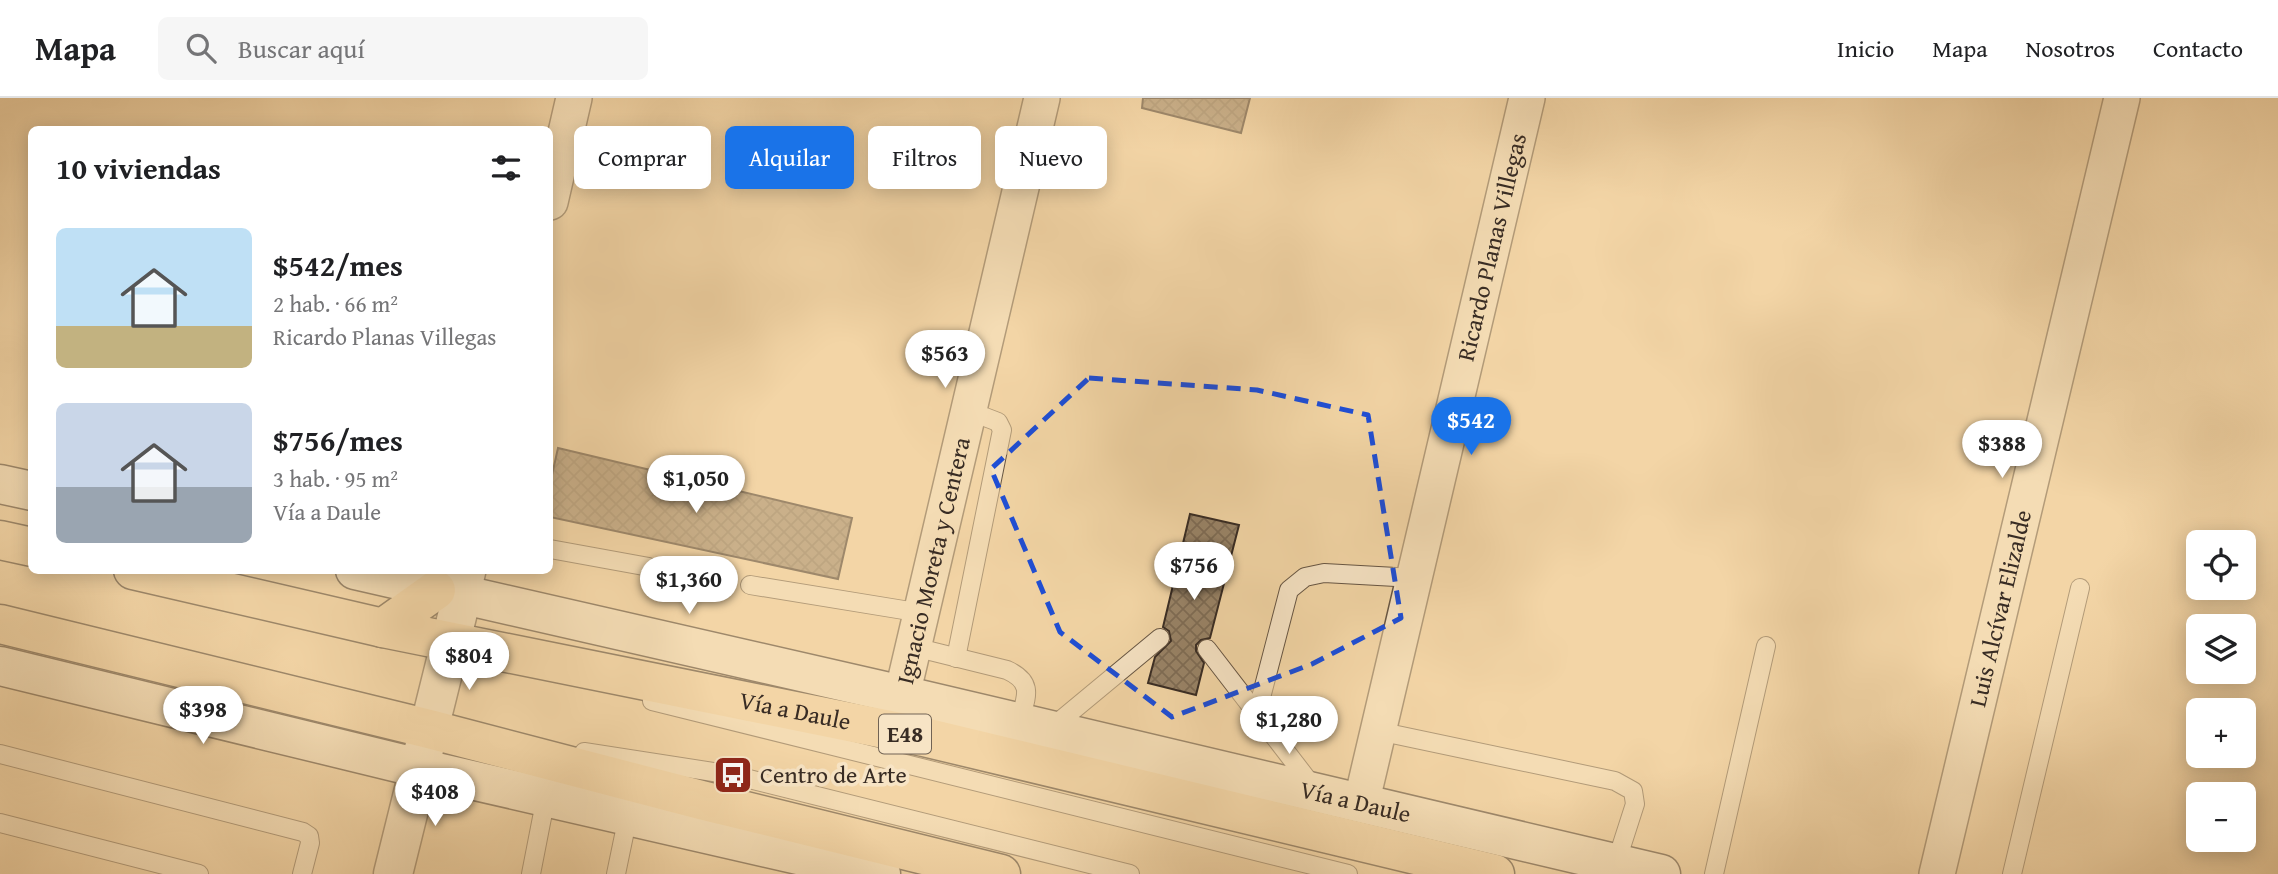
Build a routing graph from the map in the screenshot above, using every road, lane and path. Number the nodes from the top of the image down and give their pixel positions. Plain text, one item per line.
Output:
1 (574, 98) edge
2 (1042, 98) edge
3 (1527, 98) edge
4 (2122, 98) edge
5 (553, 189) edge
6 (968, 415) junction
7 (0, 484) edge
8 (28, 490) edge
9 (0, 540) edge
10 (28, 546) edge
11 (553, 550) edge
12 (649, 567) dead end
13 (150, 574) edge
14 (380, 574) edge
15 (1414, 578) junction
16 (750, 585) dead end
17 (456, 586) edge
18 (2080, 587) dead end
19 (922, 613) junction
20 (0, 624) edge
21 (383, 628) junction
22 (1160, 639) dead end
23 (451, 642) junction
24 (1766, 646) dead end
25 (914, 647) junction
26 (1207, 649) dead end
27 (956, 658) junction
28 (0, 666) edge
29 (902, 695) junction
30 (1257, 713) junction
31 (1034, 726) junction
32 (429, 729) junction
33 (1378, 731) junction
34 (0, 754) edge
35 (419, 768) junction
36 (1318, 793) junction
37 (546, 797) junction
38 (1361, 804) junction
39 (628, 816) junction
40 (0, 823) edge
41 (1616, 863) junction
42 (199, 874) edge
43 (302, 874) edge
44 (393, 874) edge
45 (531, 874) edge
46 (616, 874) edge
47 (881, 874) edge
48 (1001, 874) edge
49 (1130, 874) edge
50 (1348, 874) edge
51 (1495, 874) edge
52 (1661, 874) edge
53 (1714, 874) edge
54 (1937, 874) edge
55 (2012, 874) edge

1 - 5 street
2 - 6 street, Ignacio Moreta y Centera
3 - 15 street, Ricardo Planas Villegas
4 - 54 street, Luis Alcívar Elizalde
6 - 19 street, Ignacio Moreta y Centera
6 - 27 lane
7 - 8 main road
9 - 10 main road
11 - 12 lane
13 - 21 main road, Vía a Daule / E48
14 - 17 main road, Vía a Daule
15 - 30 lane
15 - 33 street, Ricardo Planas Villegas
16 - 19 lane
17 - 21 main road
17 - 23 main road
17 - 29 main road, Vía a Daule / E48
18 - 55 lane
19 - 25 street, Ignacio Moreta y Centera
20 - 32 main road
21 - 23 main road, Vía a Daule / E48
22 - 31 lane
23 - 32 main road
23 - 50 lane, Vía a Daule
23 - 51 main road, Vía a Daule / E48
24 - 53 lane
25 - 27 lane
25 - 29 street, Ignacio Moreta y Centera
26 - 30 lane
27 - 31 lane
28 - 35 main road
29 - 31 main road, Vía a Daule / E48
30 - 36 lane
31 - 36 main road, Vía a Daule / E48
32 - 35 main road
32 - 48 main road
32 - 49 lane
33 - 38 street, Ricardo Planas Villegas
33 - 41 lane
34 - 43 lane
35 - 37 main road
35 - 44 main road
36 - 38 main road, Vía a Daule / E48
37 - 39 main road
37 - 45 lane
38 - 41 main road, Vía a Daule / E48
39 - 46 lane
39 - 47 main road
40 - 42 lane
41 - 52 main road, Vía a Daule / E48

